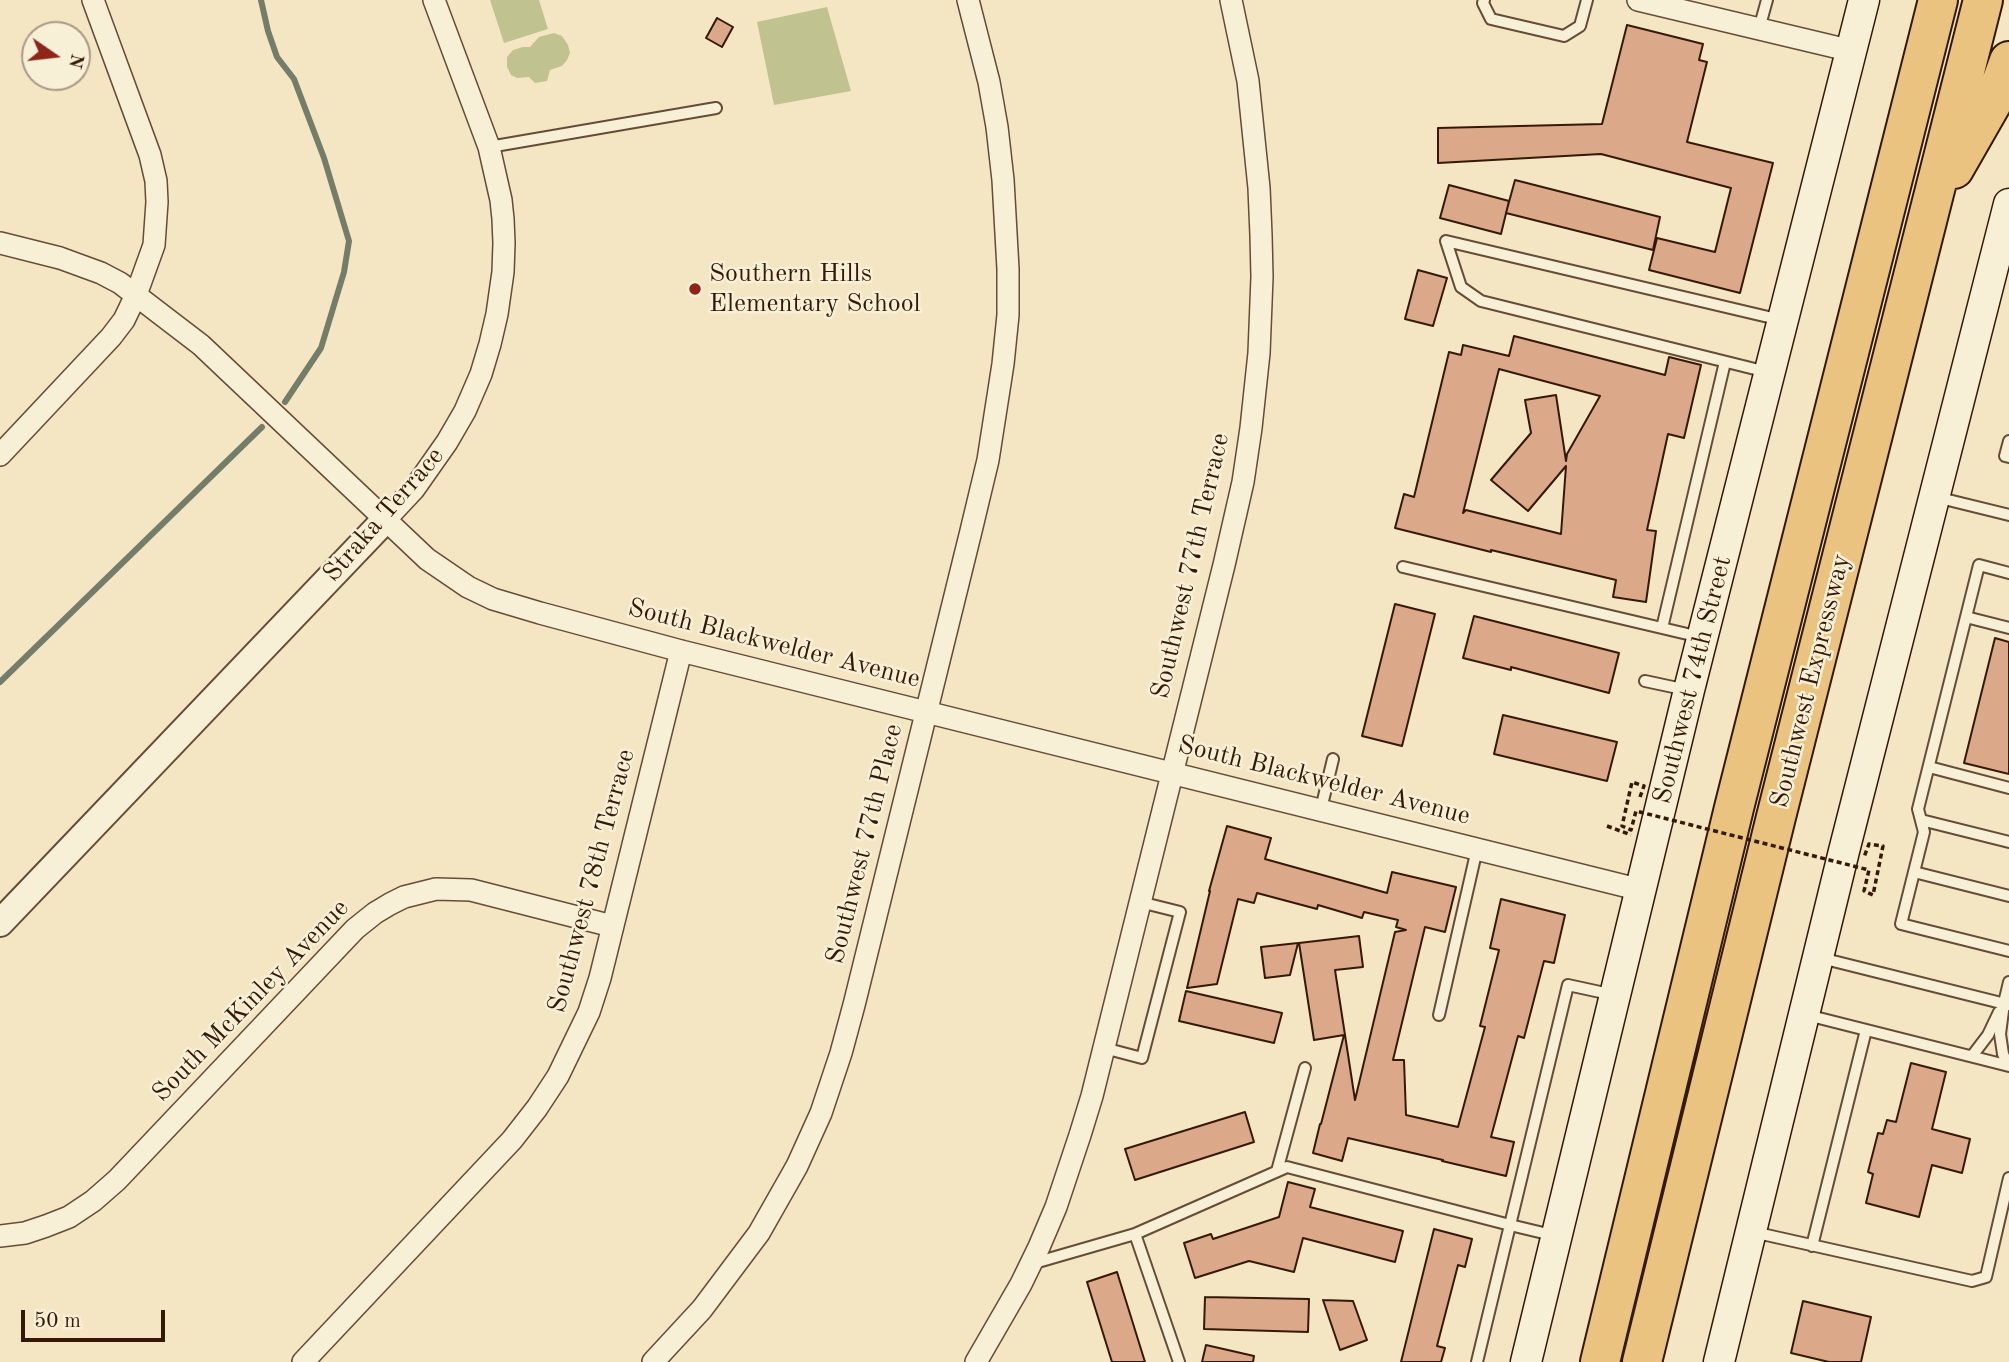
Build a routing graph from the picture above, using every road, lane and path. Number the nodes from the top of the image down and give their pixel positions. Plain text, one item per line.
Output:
1 (93, 0) edge
2 (434, 0) edge
3 (968, 0) edge
4 (1231, 0) edge
5 (1484, 0) edge
6 (1587, 0) edge
7 (1639, 0) edge
8 (1767, 0) edge
9 (1864, 0) edge
10 (1938, 0) edge
11 (1983, 0) edge
12 (1669, 3) edge
13 (1759, 29) junction
14 (1852, 51) junction
15 (2009, 61) edge
16 (716, 108) dead end
17 (489, 147) junction
18 (2009, 204) edge
19 (1931, 210) junction
20 (0, 243) edge
21 (136, 295) junction
22 (1784, 320) junction
23 (1725, 362) junction
24 (1770, 373) junction
25 (2009, 441) edge
26 (0, 455) edge
27 (2009, 457) edge
28 (1936, 497) junction
29 (2009, 515) edge
30 (386, 520) junction
31 (1403, 567) dead end
32 (2009, 572) edge
33 (1966, 617) junction
34 (1662, 628) junction
35 (2009, 628) edge
36 (1703, 637) junction
37 (681, 650) junction
38 (1645, 681) dead end
39 (1689, 690) junction
40 (927, 711) junction
41 (1334, 759) dead end
42 (1928, 768) junction
43 (1172, 772) junction
44 (2009, 788) edge
45 (1640, 797) dead end
46 (1321, 809) junction
47 (1637, 810) dead end
48 (1921, 820) junction
49 (1607, 826) dead end
50 (2009, 842) edge
51 (1477, 849) junction
52 (1864, 857) dead end
53 (1914, 872) junction
54 (1641, 890) junction
55 (2009, 896) edge
56 (1140, 902) junction
57 (0, 923) edge
58 (612, 926) junction
59 (2009, 951) edge
60 (1818, 957) junction
61 (2009, 982) edge
62 (1616, 996) junction
63 (2006, 1004) edge
64 (1804, 1014) junction
65 (1439, 1015) dead end
66 (1866, 1030) junction
67 (1104, 1048) junction
68 (1972, 1056) junction
69 (2009, 1066) edge
70 (1306, 1068) dead end
71 (1277, 1171) junction
72 (2009, 1178) edge
73 (1510, 1225) junction
74 (1751, 1231) junction
75 (1135, 1234) junction
76 (0, 1236) edge
77 (1557, 1236) junction
78 (1812, 1245) junction
79 (1031, 1264) junction
80 (303, 1362) edge
81 (653, 1362) edge
82 (976, 1362) edge
83 (1179, 1362) edge
84 (1477, 1362) edge
85 (1526, 1362) edge
86 (1600, 1362) edge
87 (1642, 1362) edge
88 (1719, 1362) edge

1 - 21 street
2 - 17 street, Straka Terrace
3 - 40 street, Southwest 77th Place
4 - 43 street, Southwest 77th Terrace
5 - 6 lane
7 - 12 street
8 - 13 lane
9 - 14 main road, Southwest 74th Street
10 - 86 highway, Southwest Expressway
11 - 19 highway, Southwest Expressway
12 - 13 street
13 - 14 street
14 - 22 main road, Southwest 74th Street
15 - 19 highway
16 - 17 lane
17 - 30 street, Straka Terrace
18 - 28 main road
19 - 87 highway, Southwest Expressway
20 - 21 street, South Blackwelder Avenue
21 - 26 street
21 - 30 street, South Blackwelder Avenue
22 - 23 lane
22 - 24 main road, Southwest 74th Street
23 - 24 lane
23 - 34 lane
24 - 36 main road, Southwest 74th Street
25 - 27 lane
28 - 29 lane
28 - 60 main road
30 - 37 street, South Blackwelder Avenue
30 - 57 street, Straka Terrace
31 - 34 lane
32 - 33 lane
33 - 35 lane
33 - 42 lane
34 - 36 lane
36 - 39 main road, Southwest 74th Street
37 - 40 street, South Blackwelder Avenue
37 - 58 street, Southwest 78th Terrace
38 - 39 lane
39 - 54 main road, Southwest 74th Street
40 - 43 street, South Blackwelder Avenue
40 - 81 street, Southwest 77th Place
41 - 46 lane
42 - 44 lane
42 - 48 lane
43 - 46 street, South Blackwelder Avenue
43 - 56 street, Southwest 77th Terrace
45 - 52 path, bridge
46 - 51 street, South Blackwelder Avenue
47 - 49 path
48 - 50 lane
48 - 53 lane
51 - 54 street, South Blackwelder Avenue
51 - 65 lane
53 - 55 lane
53 - 59 lane
54 - 62 main road, Southwest 74th Street
56 - 67 street, Southwest 77th Terrace
56 - 67 lane
58 - 76 street, South McKinley Avenue
58 - 80 street, Southwest 78th Terrace
60 - 63 lane
60 - 64 main road
61 - 63 lane
62 - 73 lane
62 - 77 main road, Southwest 74th Street
63 - 68 lane
63 - 69 lane
64 - 66 lane
64 - 74 main road
66 - 68 lane
66 - 78 lane
67 - 79 street, Southwest 77th Terrace
68 - 69 lane
70 - 71 lane
71 - 73 lane
71 - 75 lane
72 - 78 lane
73 - 77 lane
73 - 84 lane
74 - 78 lane
74 - 88 main road
75 - 79 lane
75 - 83 lane
77 - 85 main road, Southwest 74th Street
79 - 82 street, Southwest 77th Terrace

